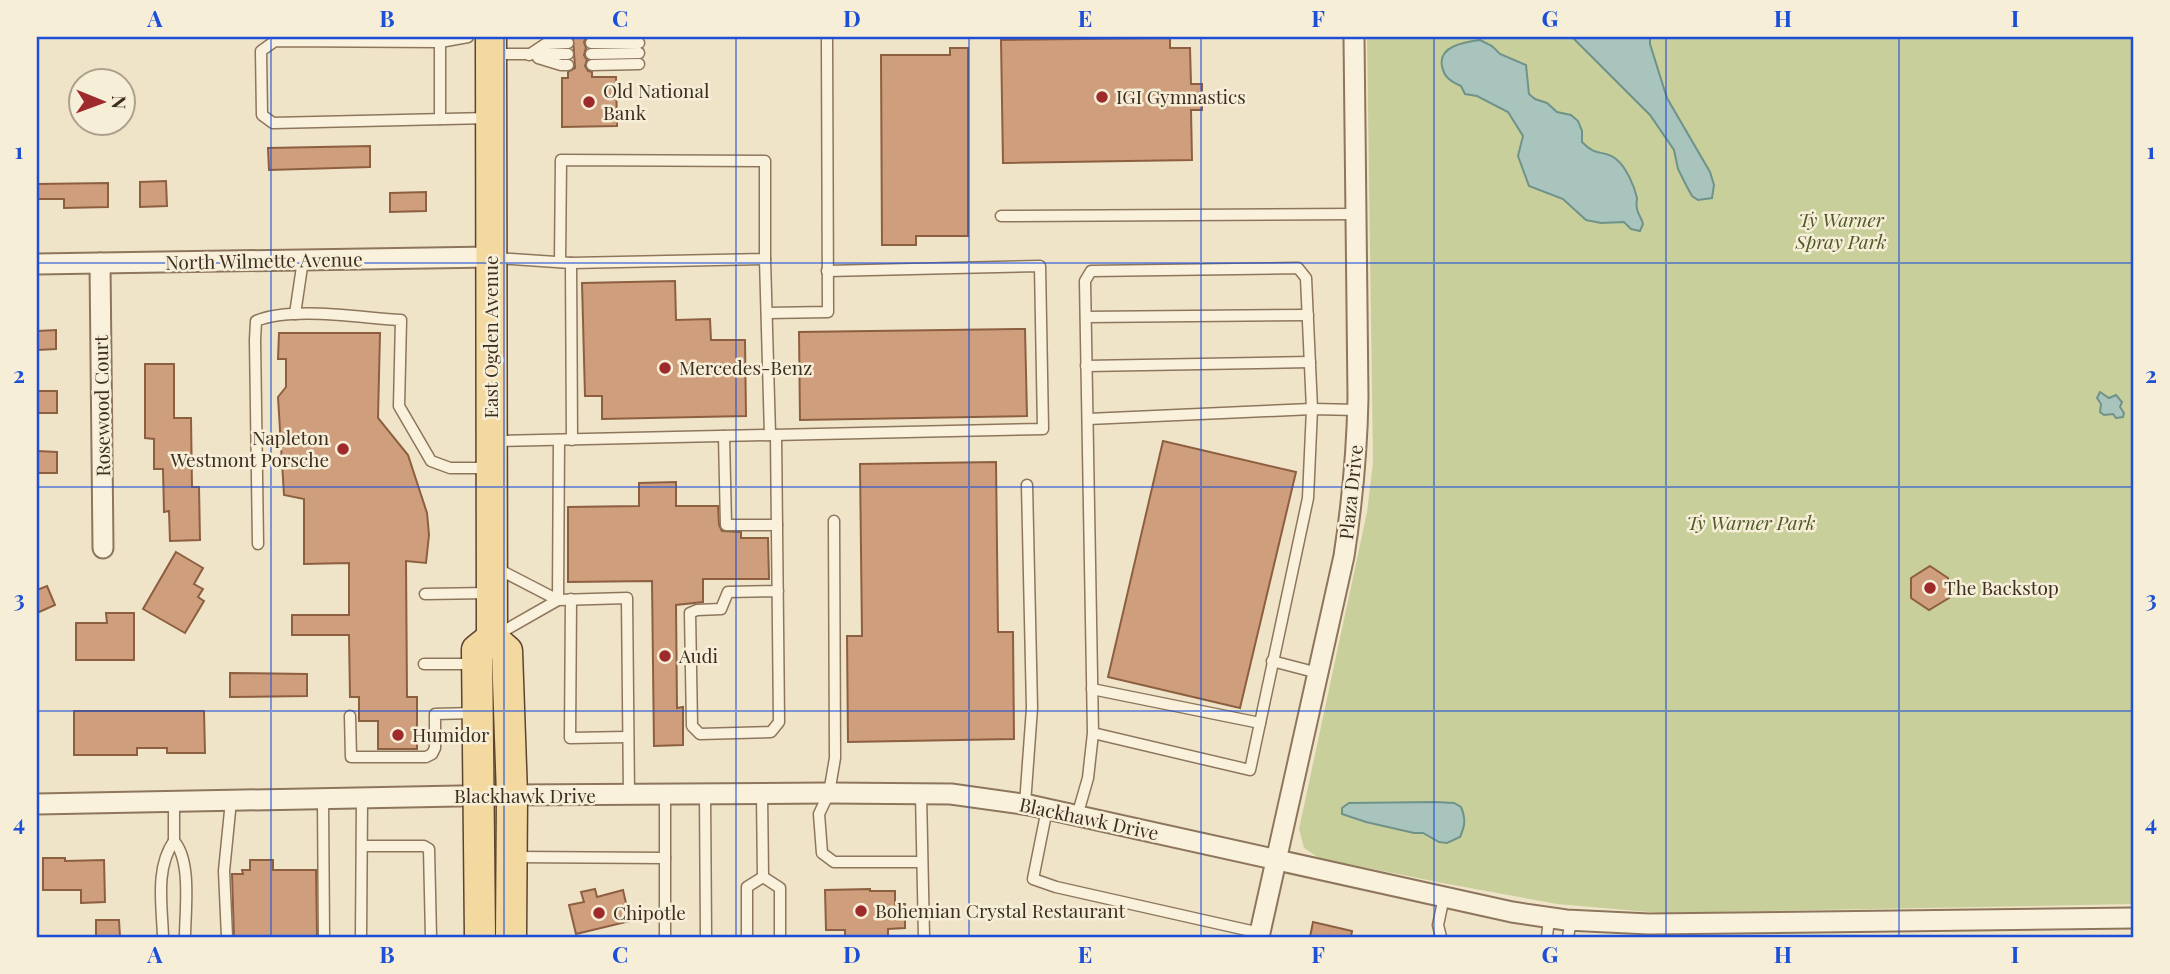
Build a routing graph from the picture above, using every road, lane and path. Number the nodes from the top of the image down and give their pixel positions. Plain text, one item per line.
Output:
1 (556, 37) edge
2 (1354, 37) edge
3 (827, 40) dead end
4 (440, 42) junction
5 (483, 43) edge
6 (544, 44) junction
7 (591, 54) joint
8 (528, 55) junction
9 (491, 118) junction
10 (440, 119) junction
11 (1356, 214) junction
12 (1000, 216) dead end
13 (491, 257) junction
14 (765, 259) junction
15 (303, 260) junction
16 (565, 262) junction
17 (100, 263) junction
18 (37, 264) edge
19 (827, 271) junction
20 (767, 313) junction
21 (295, 314) junction
22 (1308, 315) junction
23 (1086, 317) junction
24 (1310, 362) junction
25 (1086, 366) junction
26 (1312, 410) junction
27 (1358, 410) junction
28 (1088, 419) junction
29 (773, 435) junction
30 (724, 436) junction
31 (559, 440) junction
32 (572, 440) junction
33 (491, 455) junction
34 (1027, 485) dead end
35 (834, 521) dead end
36 (777, 525) junction
37 (258, 544) dead end
38 (103, 548) dead end
39 (492, 579) junction
40 (778, 592) junction
41 (425, 594) dead end
42 (571, 599) junction
43 (558, 600) junction
44 (492, 638) junction
45 (1272, 661) junction
46 (424, 664) dead end
47 (477, 664) junction
48 (1318, 673) junction
49 (1092, 688) junction
50 (478, 713) junction
51 (351, 716) dead end
52 (1260, 723) junction
53 (1093, 733) junction
54 (628, 737) junction
55 (829, 793) junction
56 (762, 794) junction
57 (921, 794) junction
58 (512, 795) junction
59 (665, 795) junction
60 (705, 795) junction
61 (478, 796) junction
62 (629, 796) junction
63 (362, 799) junction
64 (323, 800) junction
65 (231, 801) junction
66 (174, 802) junction
67 (37, 804) edge
68 (1025, 804) junction
69 (1047, 809) junction
70 (1077, 816) junction
71 (174, 841) junction
72 (362, 846) junction
73 (511, 857) junction
74 (665, 858) junction
75 (1277, 860) junction
76 (922, 862) junction
77 (763, 877) junction
78 (1444, 897) junction
79 (2133, 918) edge
80 (1548, 928) edge
81 (1569, 929) edge
82 (1752, 930) edge
83 (1260, 935) edge
84 (163, 937) edge
85 (185, 937) edge
86 (227, 937) edge
87 (324, 937) edge
88 (361, 937) edge
89 (431, 937) edge
90 (480, 937) edge
91 (511, 937) edge
92 (665, 937) edge
93 (706, 937) edge
94 (747, 937) edge
95 (780, 937) edge
96 (923, 937) edge
97 (1441, 937) edge

1 - 6 lane
2 - 11 street, Plaza Drive
3 - 19 lane
4 - 5 lane
4 - 10 lane
4 - 10 lane
5 - 8 lane
5 - 9 main road, East Ogden Avenue
6 - 8 lane
6 - 8 lane
7 - 7 lane
9 - 10 lane
9 - 13 main road, East Ogden Avenue
11 - 12 lane
11 - 27 street, Plaza Drive
13 - 15 street, North Wilmette Avenue
13 - 16 lane
13 - 33 main road, East Ogden Avenue
14 - 16 lane
14 - 16 lane
14 - 20 lane
15 - 17 street, North Wilmette Avenue
15 - 21 lane
16 - 32 lane
17 - 18 street, North Wilmette Avenue
17 - 38 street, Rosewood Court
19 - 20 lane
19 - 29 lane
20 - 29 lane
21 - 33 lane
21 - 37 lane
22 - 23 lane
22 - 23 lane
22 - 24 lane
23 - 25 lane
24 - 25 lane
24 - 26 lane
25 - 28 lane
26 - 27 lane
26 - 28 lane
26 - 45 lane
27 - 48 street, Plaza Drive
28 - 49 lane
29 - 30 lane
29 - 36 lane
30 - 32 lane
30 - 36 lane
31 - 32 lane
31 - 33 lane
31 - 43 lane
33 - 39 main road, East Ogden Avenue
34 - 68 lane
35 - 55 lane
36 - 40 lane
39 - 41 lane
39 - 43 lane
39 - 44 main road, East Ogden Avenue
40 - 40 lane
42 - 43 lane
42 - 54 lane
42 - 54 lane
43 - 44 lane
44 - 47 main road, East Ogden Avenue
44 - 58 main road, East Ogden Avenue
45 - 48 lane
45 - 52 lane
46 - 47 lane
47 - 50 main road
48 - 75 street, Plaza Drive
49 - 52 lane
49 - 53 lane
50 - 51 lane
50 - 61 main road
52 - 53 lane
53 - 70 lane
54 - 62 lane
55 - 56 street, Blackhawk Drive
55 - 57 street, Blackhawk Drive
55 - 76 lane
56 - 60 street, Blackhawk Drive
56 - 77 lane
57 - 68 street, Blackhawk Drive
57 - 76 lane
58 - 61 street, Blackhawk Drive
58 - 62 street, Blackhawk Drive
58 - 73 main road, East Ogden Avenue
59 - 60 street, Blackhawk Drive
59 - 62 street, Blackhawk Drive
59 - 74 lane
60 - 93 lane
61 - 63 street, Blackhawk Drive
61 - 90 main road
63 - 64 street, Blackhawk Drive
63 - 72 lane
64 - 65 street, Blackhawk Drive
64 - 87 lane
65 - 66 street, Blackhawk Drive
65 - 86 lane
66 - 67 street, Blackhawk Drive
66 - 71 lane
68 - 69 street, Blackhawk Drive
69 - 70 street, Blackhawk Drive
69 - 83 lane
70 - 75 street, Blackhawk Drive
71 - 84 lane
71 - 85 lane
72 - 88 lane
72 - 89 lane
73 - 74 lane
73 - 91 main road, East Ogden Avenue
74 - 92 lane
75 - 78 street, Blackhawk Drive
75 - 83 street, Plaza Drive
76 - 96 lane
77 - 94 lane
77 - 95 lane
78 - 80 street, Blackhawk Drive
78 - 97 lane
79 - 82 street, Blackhawk Drive
80 - 81 street, Blackhawk Drive
81 - 82 street, Blackhawk Drive

